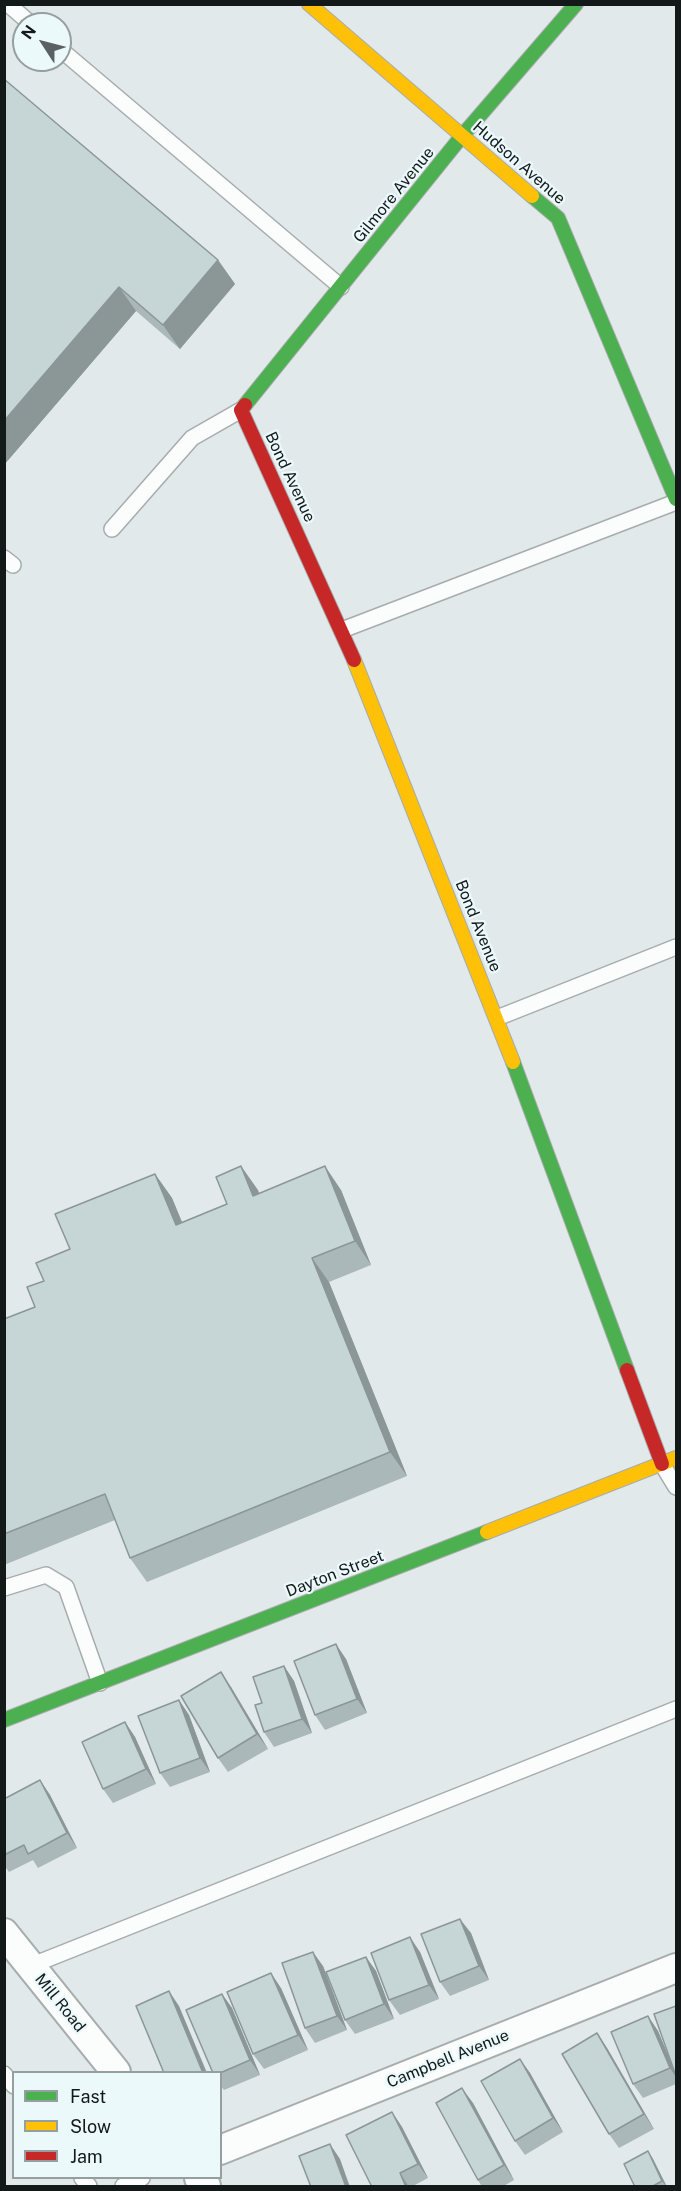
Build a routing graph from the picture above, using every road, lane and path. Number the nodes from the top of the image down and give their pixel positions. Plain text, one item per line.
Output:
1 (309, 4) edge
2 (576, 4) edge
3 (72, 59) edge
4 (462, 136) junction
5 (341, 287) junction
6 (241, 410) junction
7 (676, 500) edge
8 (112, 529) dead end
9 (342, 630) junction
10 (676, 947) edge
11 (497, 1018) junction
12 (676, 1458) edge
13 (662, 1464) junction
14 (676, 1487) edge
15 (4, 1588) edge
16 (100, 1683) junction
17 (676, 1709) edge
18 (4, 1720) edge
19 (4, 1933) edge
20 (30, 1966) junction
21 (676, 1968) edge
22 (114, 2071) edge
23 (222, 2150) edge
24 (140, 2179) edge
25 (123, 2187) edge

1 - 4 street, Hudson Avenue
2 - 4 street, Gilmore Avenue
3 - 5 lane
4 - 5 street, Gilmore Avenue
4 - 7 street, Hudson Avenue
5 - 6 street, Gilmore Avenue
6 - 8 lane
6 - 9 street, Bond Avenue
7 - 9 lane
9 - 11 street, Bond Avenue
10 - 11 lane
11 - 13 street, Bond Avenue
12 - 13 street, Dayton Street
13 - 14 lane
13 - 16 street, Dayton Street
15 - 16 lane
16 - 18 street, Dayton Street
17 - 20 lane
19 - 20 street, Mill Road
20 - 22 street, Mill Road
21 - 23 street, Campbell Avenue
24 - 25 lane

